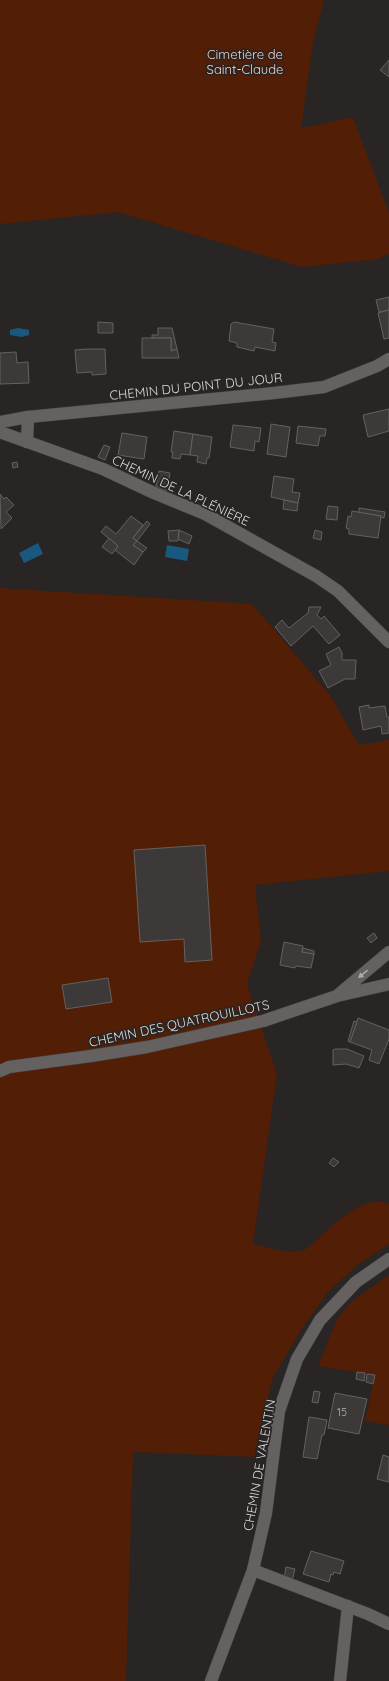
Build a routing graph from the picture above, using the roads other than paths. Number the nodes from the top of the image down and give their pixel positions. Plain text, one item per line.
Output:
1 (389, 359) edge
2 (28, 417) junction
3 (0, 422) edge
4 (0, 432) edge
5 (27, 442) junction
6 (389, 642) edge
7 (389, 952) edge
8 (389, 984) edge
9 (337, 996) junction
10 (0, 1071) edge
11 (389, 1259) edge
12 (253, 1570) junction
13 (348, 1606) junction
14 (389, 1624) edge
15 (211, 1681) edge
16 (340, 1681) edge

1 - 2 street, CHEMIN DU POINT DU JOUR
2 - 3 street, CHEMIN DU POINT DU JOUR
2 - 5 street
4 - 5 street, CHEMIN DE LA PLÉNIÈRE
5 - 6 street, CHEMIN DE LA PLÉNIÈRE
7 -> 9 street, CHEMIN DES QUATROUILLOTS
8 - 9 street, CHEMIN DES QUATROUILLOTS
9 - 10 street, CHEMIN DES QUATROUILLOTS
11 - 12 street, CHEMIN DE VALENTIN
12 - 13 street
12 - 15 street, CHEMIN DE VALENTIN
13 - 14 street
13 - 16 street

